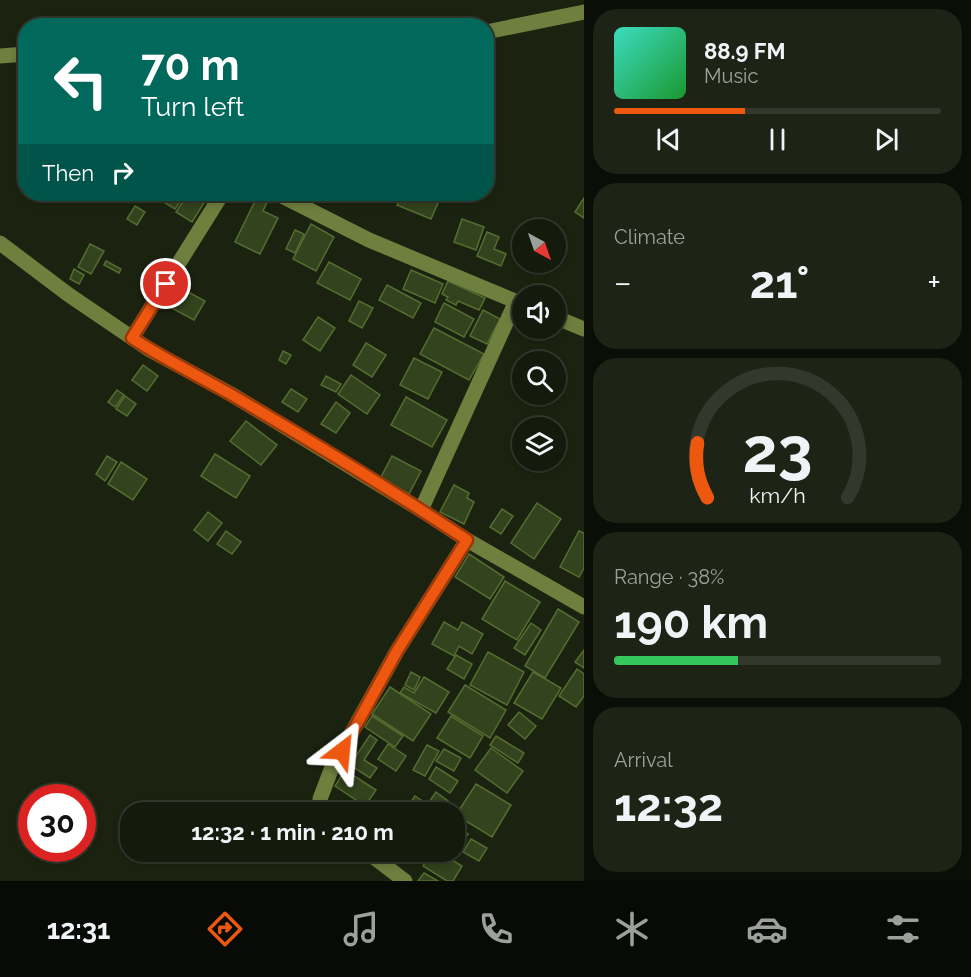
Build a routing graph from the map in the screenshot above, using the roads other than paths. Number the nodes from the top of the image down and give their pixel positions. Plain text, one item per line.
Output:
1 (584, 12) edge
2 (494, 30) edge
3 (18, 55) edge
4 (0, 56) edge
5 (218, 201) edge
6 (292, 201) edge
7 (0, 243) edge
8 (512, 299) edge
9 (512, 317) edge
10 (566, 322) edge
11 (584, 329) edge
12 (132, 338) junction
13 (422, 510) junction
14 (467, 540) junction
15 (584, 607) edge
16 (321, 802) edge
17 (380, 862) edge
18 (405, 881) edge

1 - 2 street
3 - 4 street
5 - 12 street
6 - 8 street
7 - 12 street
9 - 13 street
10 - 11 street
12 - 13 street
13 - 14 street
14 - 15 street
14 - 16 street
17 - 18 street

